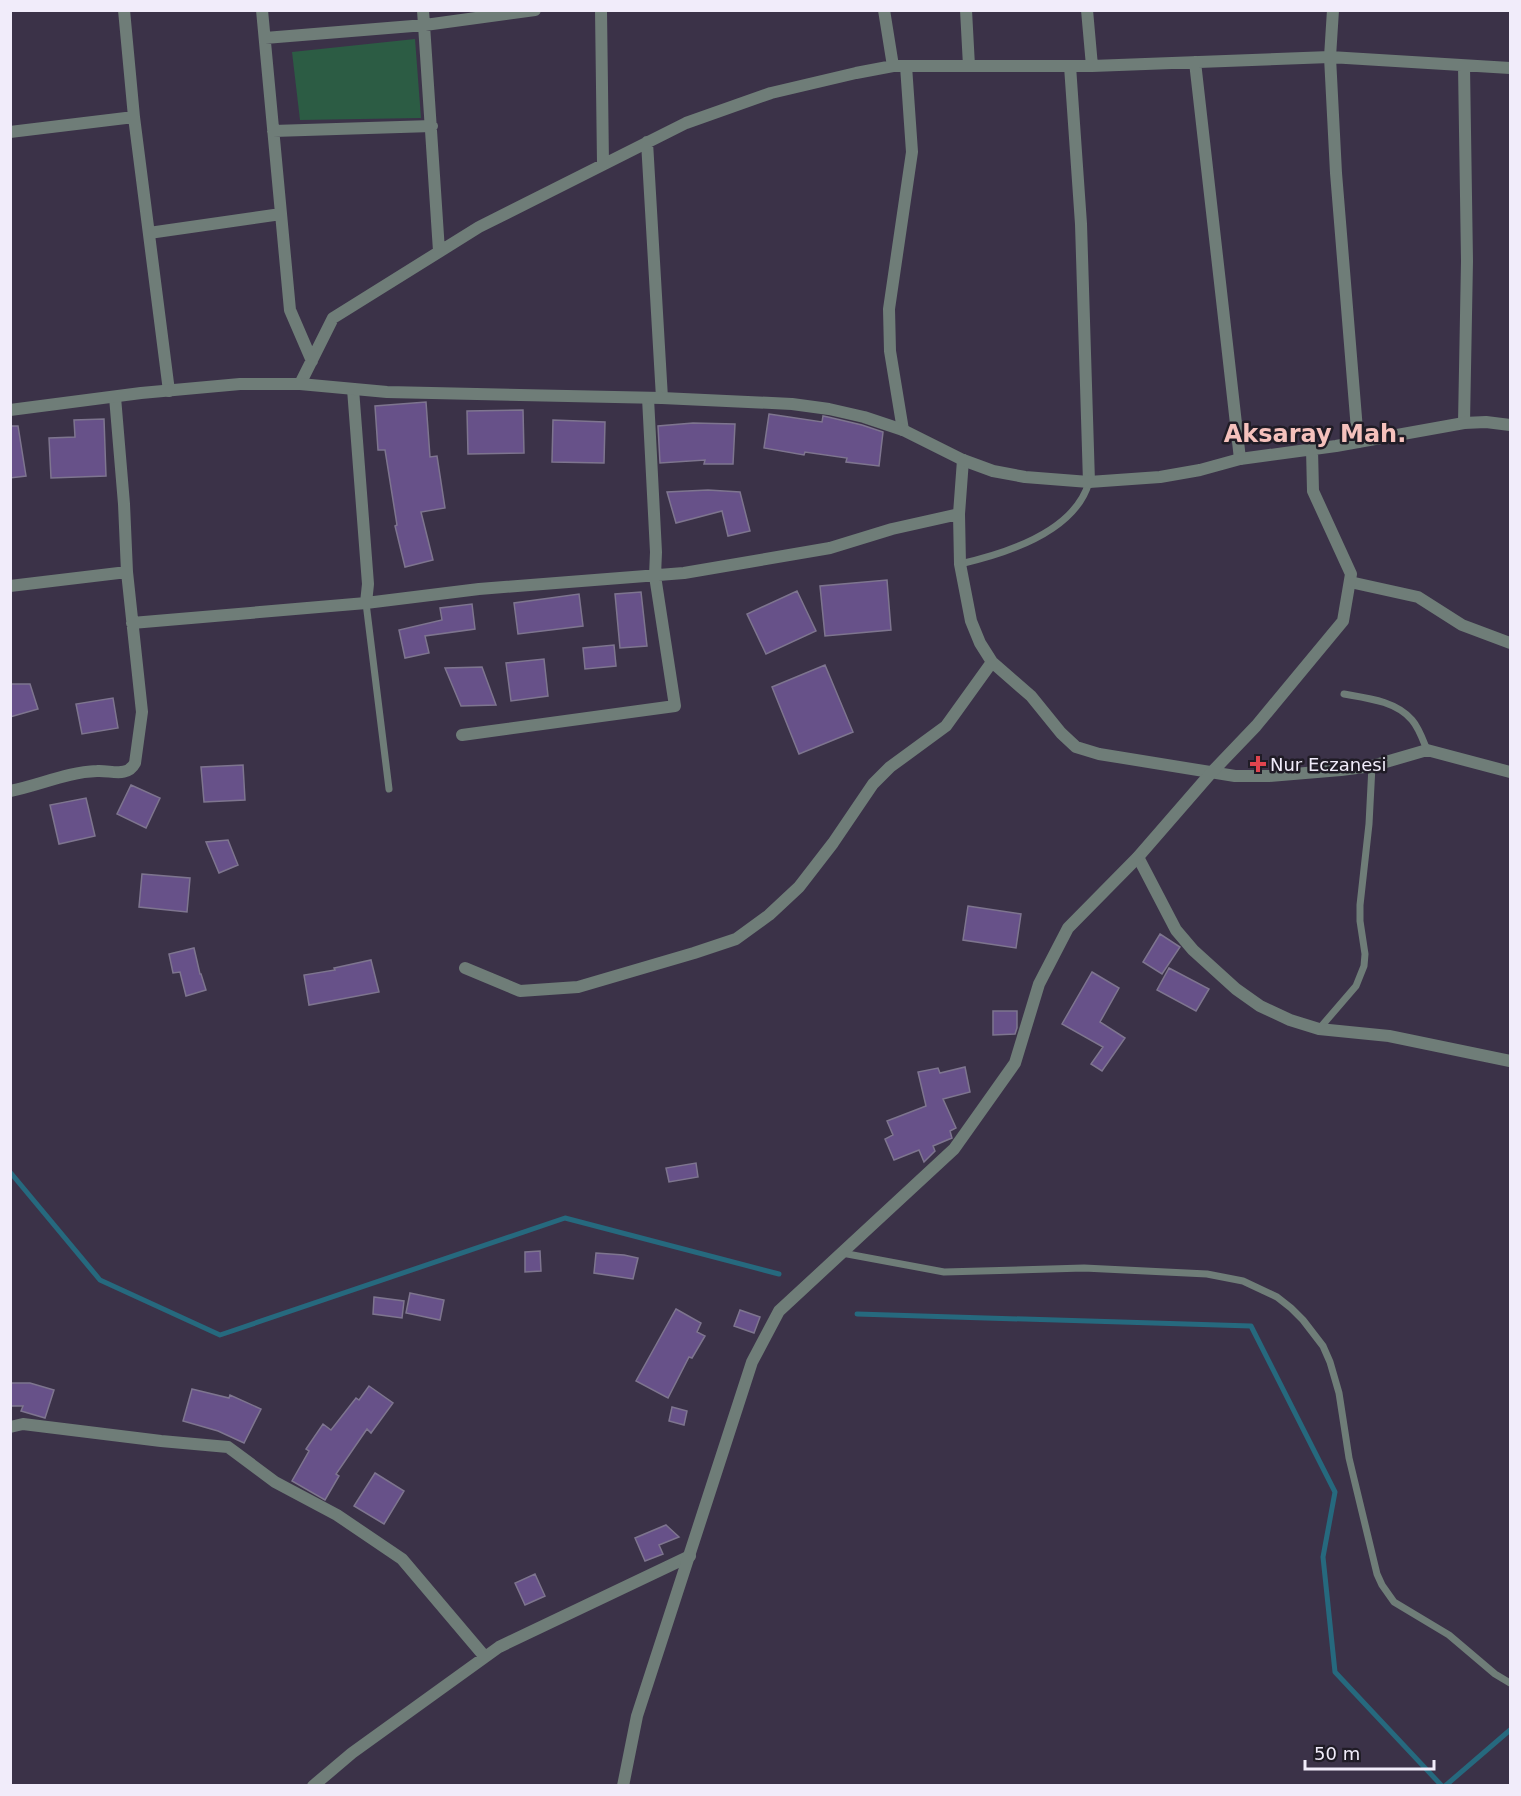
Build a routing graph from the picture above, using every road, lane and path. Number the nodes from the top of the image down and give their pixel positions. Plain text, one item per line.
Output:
1 (124, 10) edge
2 (262, 10) edge
3 (423, 10) edge
4 (535, 10) edge
5 (601, 10) edge
6 (884, 10) edge
7 (966, 10) edge
8 (1087, 10) edge
9 (1333, 10) edge
10 (425, 25) junction
11 (265, 38) junction
12 (1330, 57) junction
13 (1195, 62) junction
14 (900, 66) junction
15 (969, 66) junction
16 (1070, 66) junction
17 (1092, 66) junction
18 (1464, 66) junction
19 (1510, 68) edge
20 (134, 117) junction
21 (432, 126) junction
22 (273, 131) junction
23 (10, 132) edge
24 (647, 142) junction
25 (603, 164) junction
26 (281, 214) junction
27 (148, 232) junction
28 (440, 251) junction
29 (312, 361) junction
30 (300, 384) junction
31 (353, 389) junction
32 (169, 391) junction
33 (115, 398) junction
34 (648, 398) junction
35 (662, 398) junction
36 (10, 410) edge
37 (1464, 423) junction
38 (1510, 425) edge
39 (903, 430) junction
40 (1358, 442) junction
41 (1312, 449) junction
42 (1240, 459) junction
43 (963, 460) junction
44 (1089, 482) junction
45 (959, 514) junction
46 (960, 564) junction
47 (127, 572) junction
48 (655, 576) junction
49 (1350, 582) junction
50 (10, 586) edge
51 (366, 603) junction
52 (132, 622) junction
53 (1510, 644) edge
54 (992, 662) junction
55 (1344, 694) dead end
56 (462, 735) dead end
57 (1427, 750) junction
58 (1372, 766) junction
59 (1510, 772) edge
60 (1210, 773) junction
61 (389, 789) dead end
62 (10, 791) edge
63 (1138, 856) junction
64 (465, 968) dead end
65 (1319, 1029) junction
66 (1510, 1061) edge
67 (842, 1253) junction
68 (10, 1427) edge
69 (690, 1556) junction
70 (485, 1657) junction
71 (1510, 1683) edge
72 (313, 1785) edge
73 (622, 1785) edge

1 - 20 street
2 - 11 street
3 - 10 street
4 - 10 street
5 - 25 street
6 - 14 street
7 - 15 street
8 - 17 street
9 - 12 street
10 - 11 street
10 - 21 street
11 - 22 street
12 - 13 street
12 - 18 street
12 - 40 street
13 - 17 street
13 - 42 street
14 - 15 street
14 - 24 street
14 - 39 street
15 - 16 street
16 - 17 street
16 - 44 street
18 - 19 street
18 - 37 street
20 - 23 street
20 - 27 street
21 - 22 street
21 - 28 street
22 - 26 street
24 - 25 street
24 - 35 street
25 - 28 street
26 - 27 street
26 - 29 street
27 - 32 street
28 - 29 street
29 - 30 street
30 - 31 street
30 - 32 street
31 - 34 street
31 - 51 street
32 - 33 street
33 - 36 street
33 - 47 street
34 - 35 street
34 - 48 street
35 - 39 street
37 - 38 street
37 - 40 street
39 - 43 street
40 - 41 street
41 - 42 street
41 - 49 street
42 - 44 street
43 - 44 street
43 - 45 street
44 - 46 lane
45 - 46 street
45 - 48 street
46 - 54 street
47 - 50 street
47 - 52 street
48 - 51 street
48 - 56 street
49 - 53 street
49 - 60 street
51 - 52 street
51 - 61 lane
52 - 62 street
54 - 60 street
54 - 64 street
55 - 57 lane
57 - 58 street
57 - 59 street
58 - 60 street
58 - 65 lane
60 - 63 street
63 - 65 street
63 - 67 street
65 - 66 street
67 - 69 street
67 - 71 lane
68 - 70 street
69 - 70 street
69 - 73 street
70 - 72 street

